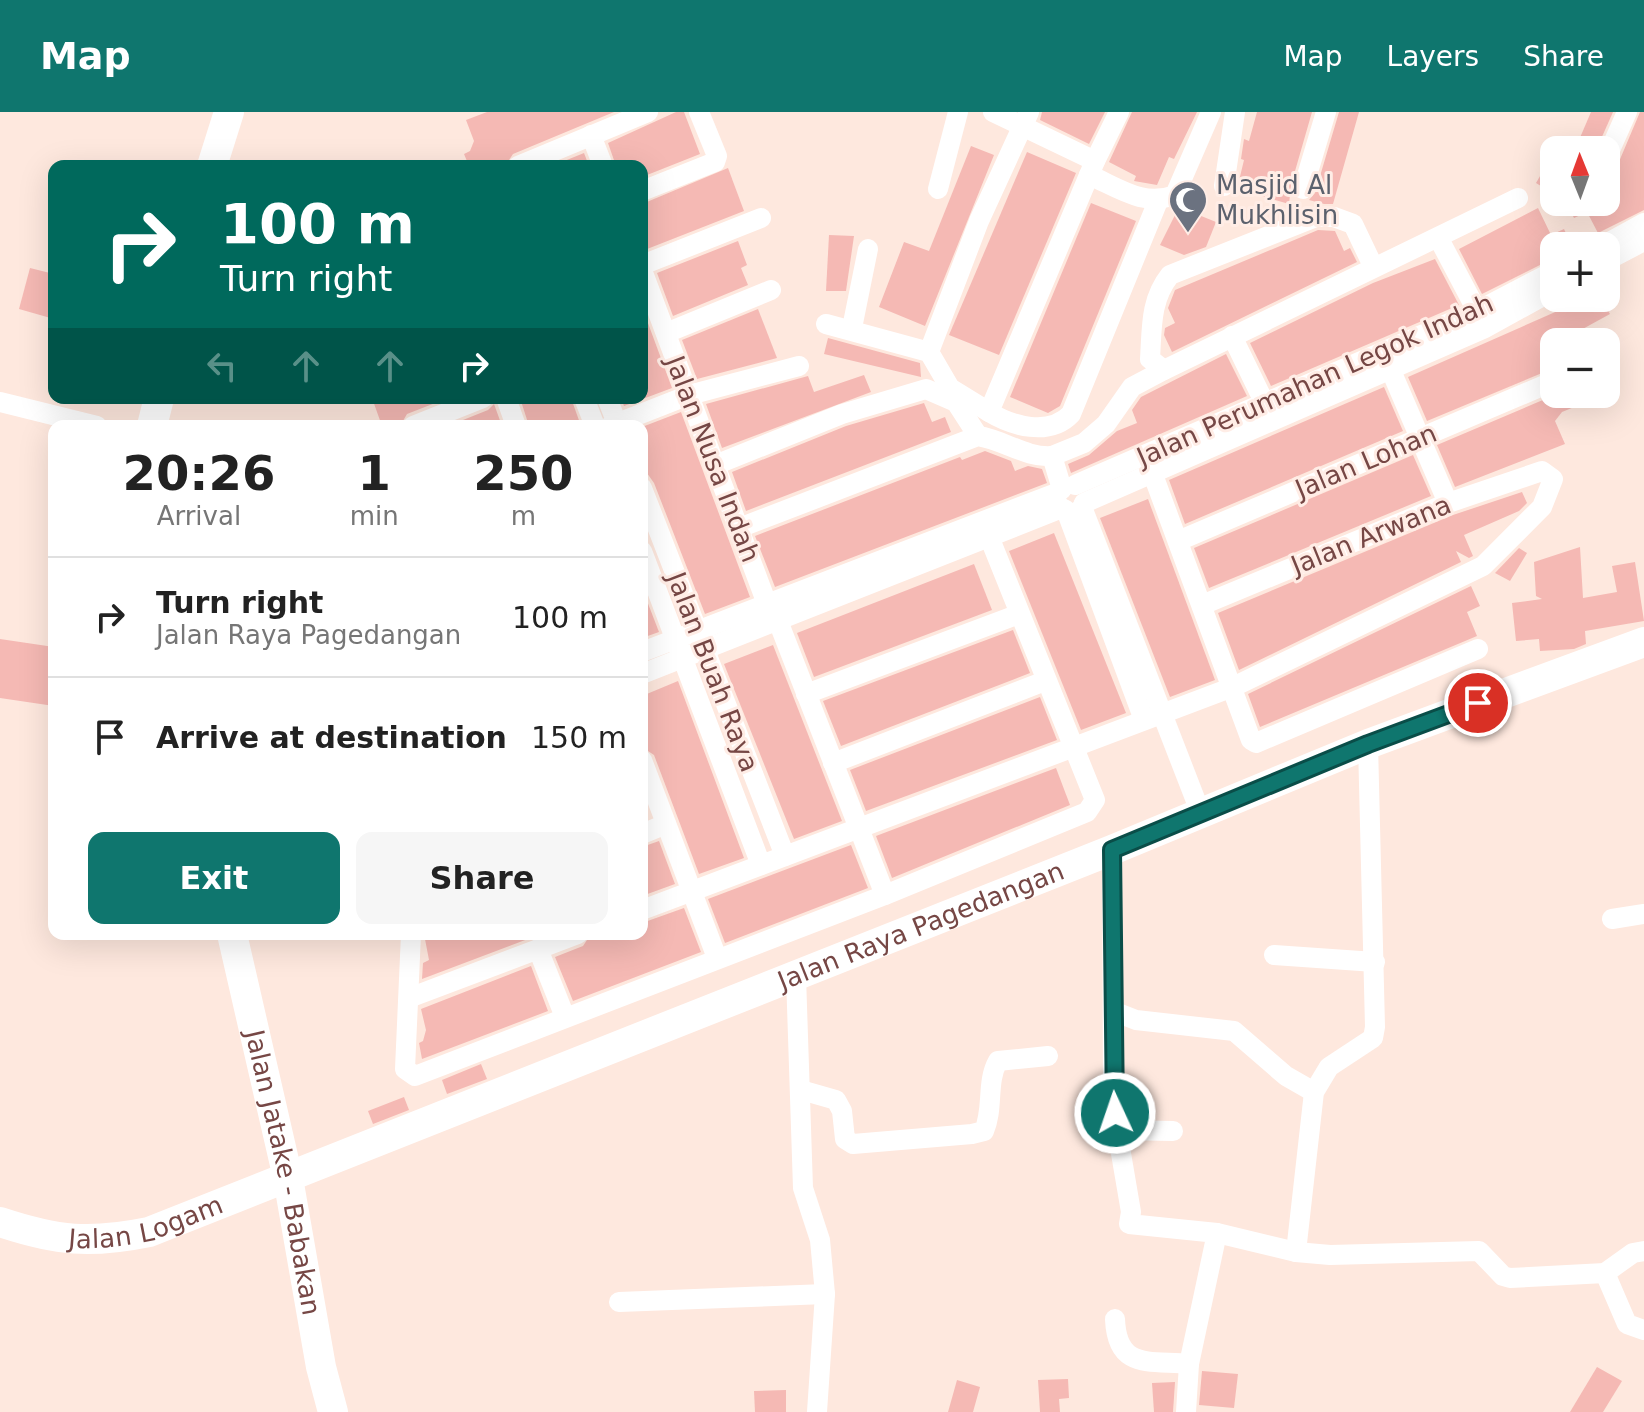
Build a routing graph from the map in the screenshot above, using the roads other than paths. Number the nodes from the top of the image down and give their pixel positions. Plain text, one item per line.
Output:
1 (229, 112) edge
2 (699, 112) edge
3 (958, 112) edge
4 (993, 112) edge
5 (1119, 112) edge
6 (1211, 112) edge
7 (1235, 112) edge
8 (1326, 112) edge
9 (1627, 112) edge
10 (643, 113) edge
11 (1025, 119) edge
12 (591, 135) junction
13 (1616, 136) edge
14 (214, 160) edge
15 (532, 160) edge
16 (601, 160) edge
17 (1092, 168) junction
18 (1224, 186) dead end
19 (648, 189) edge
20 (938, 189) dead end
21 (1303, 189) dead end
22 (1518, 198) dead end
23 (1158, 201) junction
24 (761, 218) dead end
25 (1644, 223) edge
26 (1620, 236) edge
27 (1439, 239) junction
28 (1644, 241) edge
29 (868, 249) dead end
30 (1620, 254) edge
31 (648, 265) edge
32 (1373, 266) junction
33 (1540, 278) edge
34 (648, 284) edge
35 (771, 290) dead end
36 (1540, 298) edge
37 (1477, 311) junction
38 (826, 324) dead end
39 (852, 328) junction
40 (666, 333) junction
41 (1232, 336) junction
42 (929, 352) junction
43 (1386, 361) junction
44 (799, 366) dead end
45 (1164, 370) junction
46 (1540, 387) edge
47 (689, 395) junction
48 (0, 402) edge
49 (468, 404) edge
50 (1265, 404) junction
51 (989, 412) junction
52 (73, 420) edge
53 (428, 420) edge
54 (627, 420) edge
55 (978, 436) junction
56 (1420, 438) junction
57 (1052, 456) junction
58 (715, 465) junction
59 (1152, 472) junction
60 (1070, 499) junction
61 (648, 503) edge
62 (1448, 503) junction
63 (739, 528) junction
64 (990, 539) junction
65 (1178, 541) junction
66 (648, 567) edge
67 (1202, 605) junction
68 (772, 612) junction
69 (1019, 614) junction
70 (701, 640) junction
71 (1644, 642) edge
72 (679, 648) junction
73 (1478, 649) dead end
74 (648, 651) edge
75 (648, 670) edge
76 (1045, 681) junction
77 (1233, 687) junction
78 (806, 694) junction
79 (1153, 717) junction
80 (1368, 744) junction
81 (1071, 748) junction
82 (833, 763) junction
83 (648, 777) edge
84 (1201, 814) junction
85 (666, 824) junction
86 (859, 828) junction
87 (648, 832) edge
88 (1112, 850) junction
89 (785, 856) junction
90 (761, 865) junction
91 (691, 891) junction
92 (885, 895) junction
93 (648, 908) edge
94 (1644, 914) edge
95 (1612, 919) dead end
96 (233, 940) edge
97 (411, 940) edge
98 (562, 940) edge
99 (538, 949) junction
100 (1274, 955) dead end
101 (717, 958) junction
102 (1375, 962) junction
103 (796, 976) junction
104 (409, 998) junction
105 (1113, 1011) junction
106 (565, 1017) junction
107 (1048, 1056) dead end
108 (801, 1090) junction
109 (1314, 1092) junction
110 (1117, 1130) junction
111 (1173, 1131) dead end
112 (288, 1178) junction
113 (0, 1222) edge
114 (1217, 1233) junction
115 (1644, 1251) edge
116 (1296, 1252) junction
117 (1605, 1273) junction
118 (825, 1294) junction
119 (619, 1302) dead end
120 (1115, 1319) dead end
121 (1644, 1330) edge
122 (1189, 1364) junction
123 (333, 1412) edge
124 (817, 1412) edge
125 (1186, 1412) edge

1 - 14 street
2 - 19 street
3 - 20 street
4 - 11 street
5 - 17 street
6 - 23 street
7 - 18 street
8 - 21 street
9 - 13 street
10 - 12 street
11 - 17 street
11 - 42 street
12 - 15 street
12 - 16 street
17 - 23 street
17 - 51 street
22 - 27 street
23 - 51 street
24 - 31 street
25 - 26 street
27 - 32 street
27 - 37 street
28 - 30 street
29 - 39 street
32 - 41 street
32 - 45 street
33 - 37 street, Jalan Perumahan Legok Indah
34 - 40 street, Jalan Nusa Indah
35 - 40 street
36 - 43 street, Jalan Perumahan Legok Indah
37 - 43 street, Jalan Perumahan Legok Indah
38 - 39 street
39 - 42 street
40 - 47 street, Jalan Nusa Indah
41 - 45 street
41 - 50 street
42 - 51 street
43 - 50 street, Jalan Perumahan Legok Indah
43 - 56 street
43 - 59 street, Jalan Perumahan Legok Indah
44 - 47 street
45 - 57 street
46 - 56 street, Jalan Lohan
47 - 54 street
47 - 58 street, Jalan Nusa Indah
48 - 52 street
49 - 53 street
50 - 60 street, Jalan Perumahan Legok Indah
55 - 57 street
55 - 58 street
55 - 63 street
56 - 62 street
56 - 65 street, Jalan Lohan
57 - 60 street
58 - 63 street, Jalan Nusa Indah
59 - 60 street, Jalan Perumahan Legok Indah
59 - 65 street
60 - 64 street, Jalan Perumahan Legok Indah
60 - 68 street, Jalan Perumahan Legok Indah
60 - 79 street
61 - 70 street, Jalan Buah Raya
62 - 67 street, Jalan Arwana
62 - 77 street, Jalan Arwana
63 - 68 street, Jalan Nusa Indah
64 - 68 street, Jalan Perumahan Legok Indah
64 - 69 street
65 - 67 street
66 - 72 street, Jalan Buah Raya
67 - 77 street
68 - 70 street, Jalan Perumahan Legok Indah
68 - 78 street
69 - 76 street
69 - 78 street
70 - 72 street, Jalan Perumahan Legok Indah
70 - 89 street, Jalan Buah Raya
71 - 80 street, Jalan Raya Pagedangan
72 - 74 street, Jalan Perumahan Legok Indah
72 - 75 street, Jalan Perumahan Legok Indah
72 - 90 street, Jalan Buah Raya
73 - 77 street
76 - 81 street
76 - 82 street
77 - 79 street
78 - 82 street
79 - 81 street
79 - 84 street
80 - 84 street, Jalan Raya Pagedangan
80 - 102 street
81 - 86 street
81 - 92 street
82 - 86 street
83 - 85 street
84 - 88 street, Jalan Raya Pagedangan
85 - 87 street
85 - 91 street
86 - 89 street
86 - 92 street
88 - 103 street, Jalan Raya Pagedangan
88 - 105 street
89 - 90 street
90 - 91 street
91 - 93 street
91 - 101 street
92 - 101 street
94 - 95 street
96 - 112 street, Jalan Jatake - Babakan
97 - 104 street
98 - 99 street
99 - 104 street
99 - 106 street
100 - 102 street
101 - 106 street
102 - 109 street
103 - 108 street
103 - 112 street, Jalan Raya Pagedangan
104 - 106 street
105 - 109 street
105 - 110 street
107 - 108 street
108 - 118 street
109 - 116 street
110 - 111 street
110 - 114 street
112 - 113 street, Jalan Logam
112 - 123 street, Jalan Jatake - Babakan
114 - 116 street
114 - 122 street
115 - 117 street
116 - 117 street
117 - 121 street
118 - 119 street
118 - 124 street
120 - 122 street
122 - 125 street

